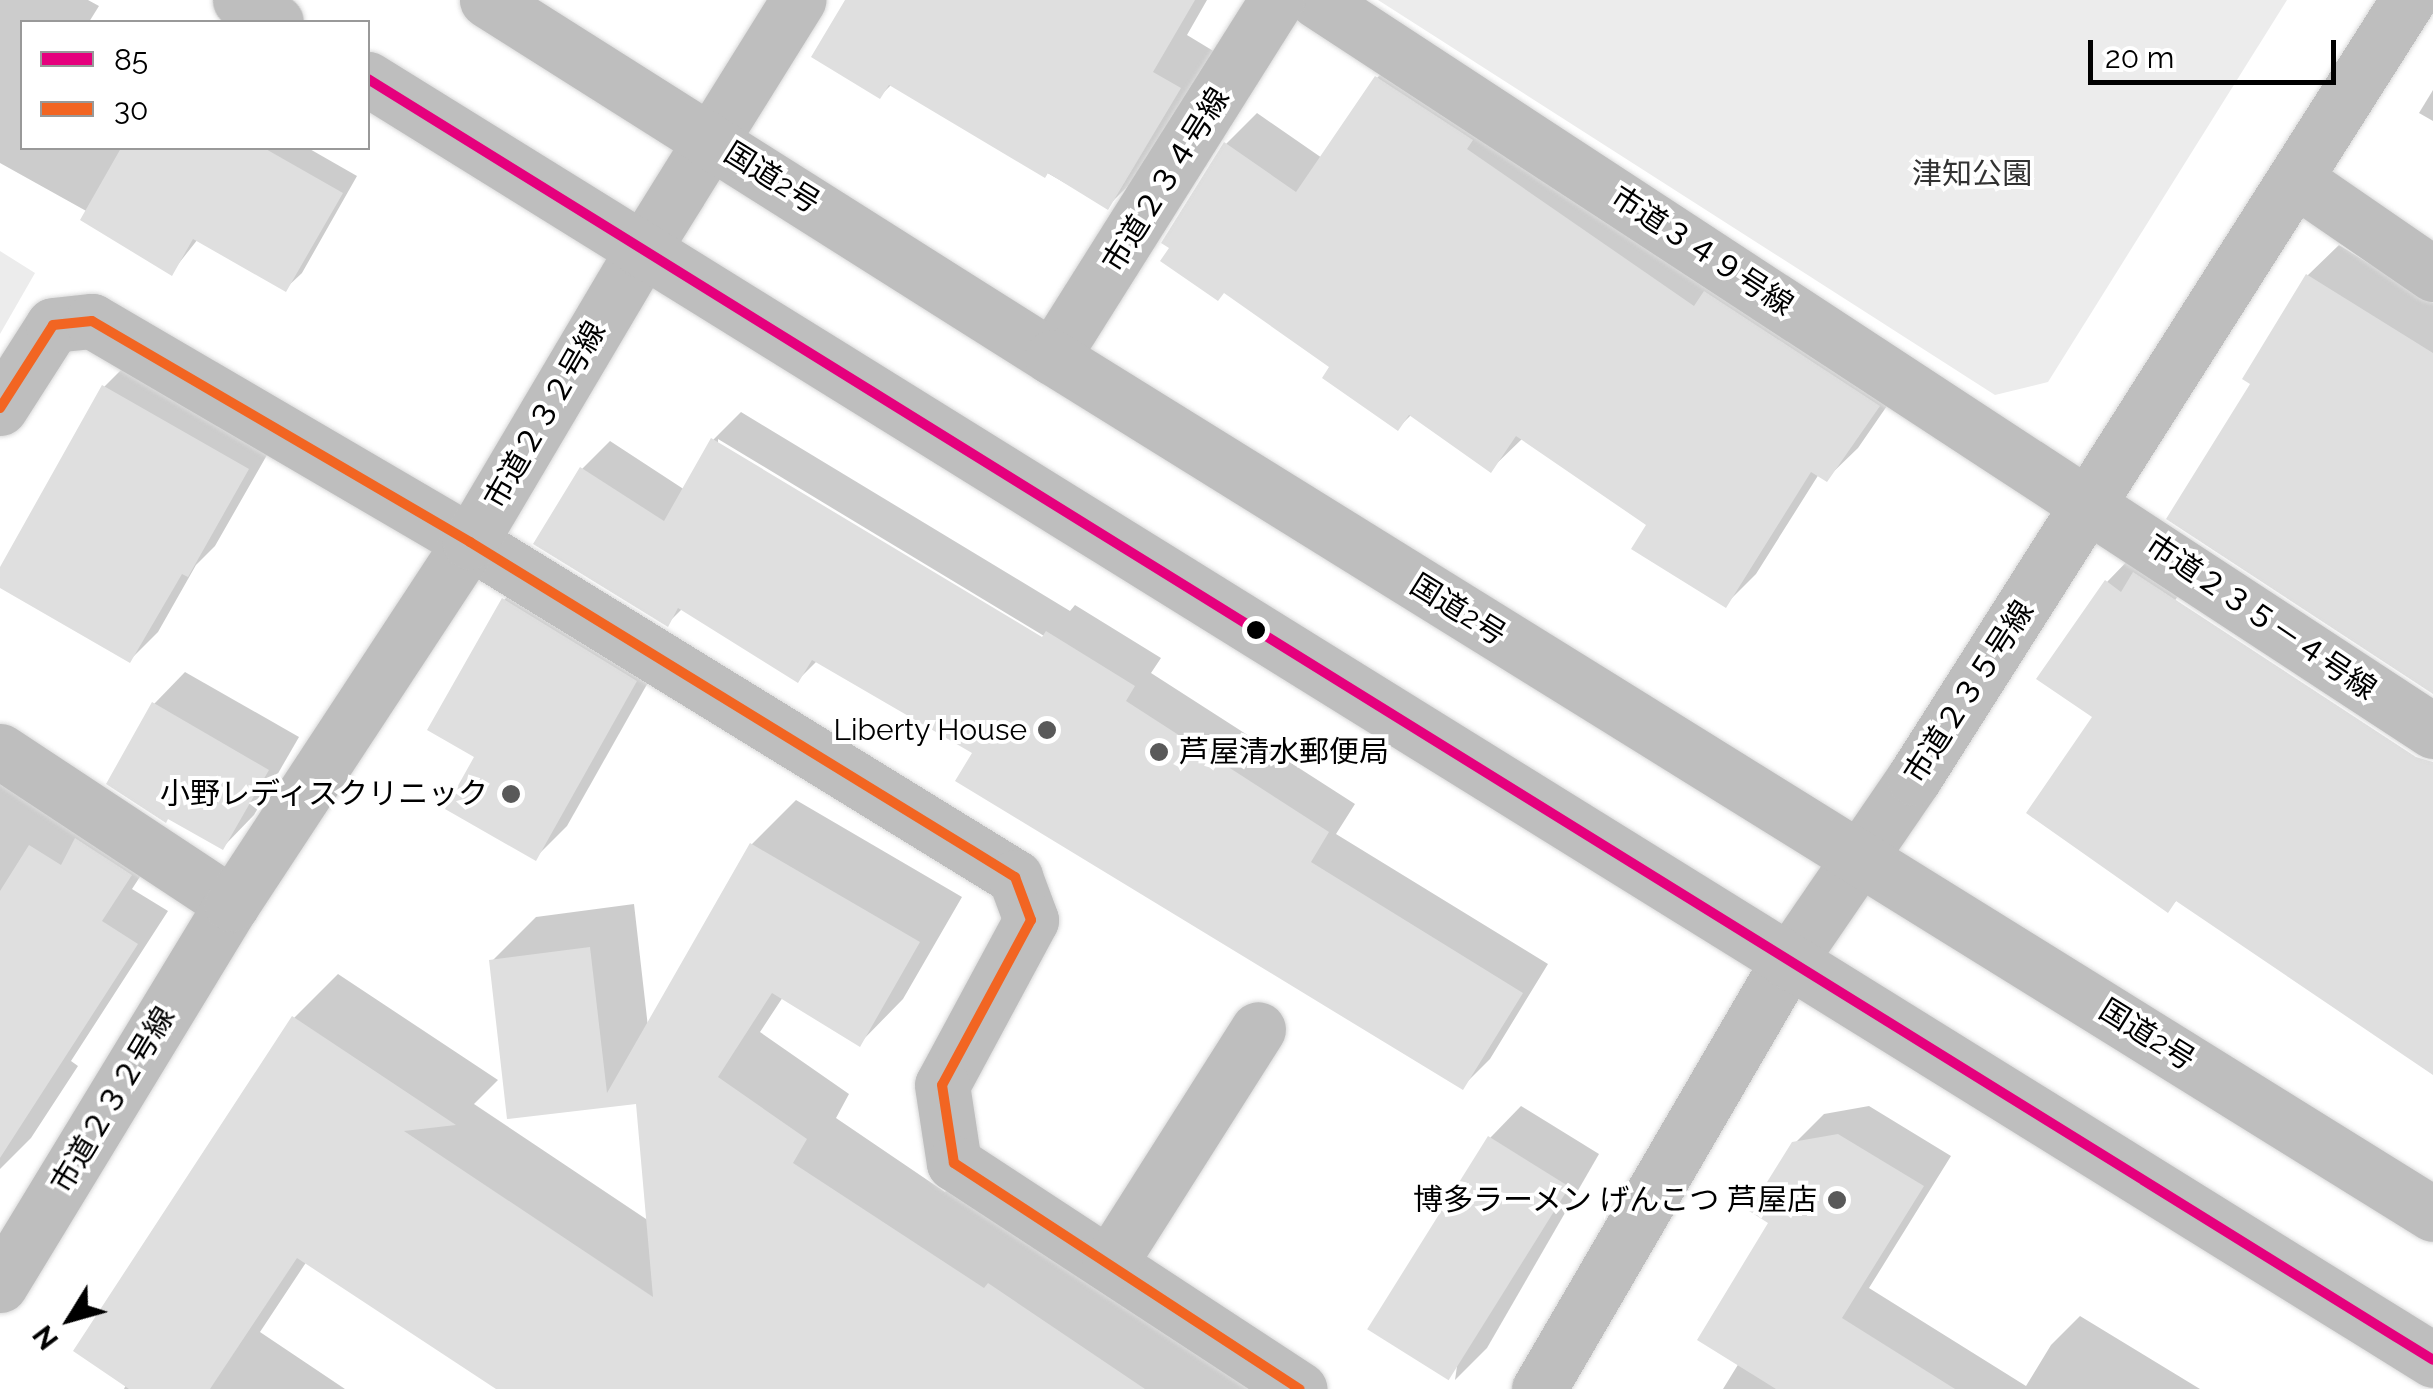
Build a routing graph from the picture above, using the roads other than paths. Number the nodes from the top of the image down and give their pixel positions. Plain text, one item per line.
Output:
1 (240, 0) edge
2 (487, 0) edge
3 (798, 0) edge
4 (1277, 0) edge
5 (1316, 0) edge
6 (2408, 0) edge
7 (273, 20) edge
8 (370, 80) edge
9 (712, 141) junction
10 (2295, 179) junction
11 (642, 250) junction
12 (2433, 274) edge
13 (1052, 357) junction
14 (0, 408) edge
15 (2089, 503) junction
16 (470, 542) junction
17 (2433, 732) edge
18 (0, 750) edge
19 (1861, 859) junction
20 (232, 904) junction
21 (1788, 962) junction
22 (1258, 1029) dead end
23 (2433, 1214) edge
24 (9, 1249) edge
25 (1109, 1264) junction
26 (2433, 1360) edge
27 (1300, 1389) edge
28 (1539, 1389) edge

1 - 7 main road
2 - 9 main road, 国道2号
3 - 9 main road, 市道２３２号線
4 - 13 main road, 市道２３４号線
5 - 15 main road, 市道３４９号線
6 - 10 main road, 市道２３５号線
8 - 11 main road
9 - 11 main road, 市道２３２号線
9 - 13 main road, 国道2号
10 - 12 main road
10 - 15 main road, 市道２３５号線
11 - 16 main road, 市道２３２号線
11 - 21 main road
13 - 19 main road, 国道2号
14 - 16 main road
15 - 17 main road, 市道２３５－４号線
15 - 19 main road, 市道２３５号線
16 - 20 main road, 市道２３２号線
16 - 25 main road
18 - 20 main road
19 - 21 main road, 市道２３５号線
19 - 23 main road, 国道2号
20 - 24 main road, 市道２３２号線
21 - 26 main road
21 - 28 main road, 市道２３５号線
22 - 25 main road
25 - 27 main road

